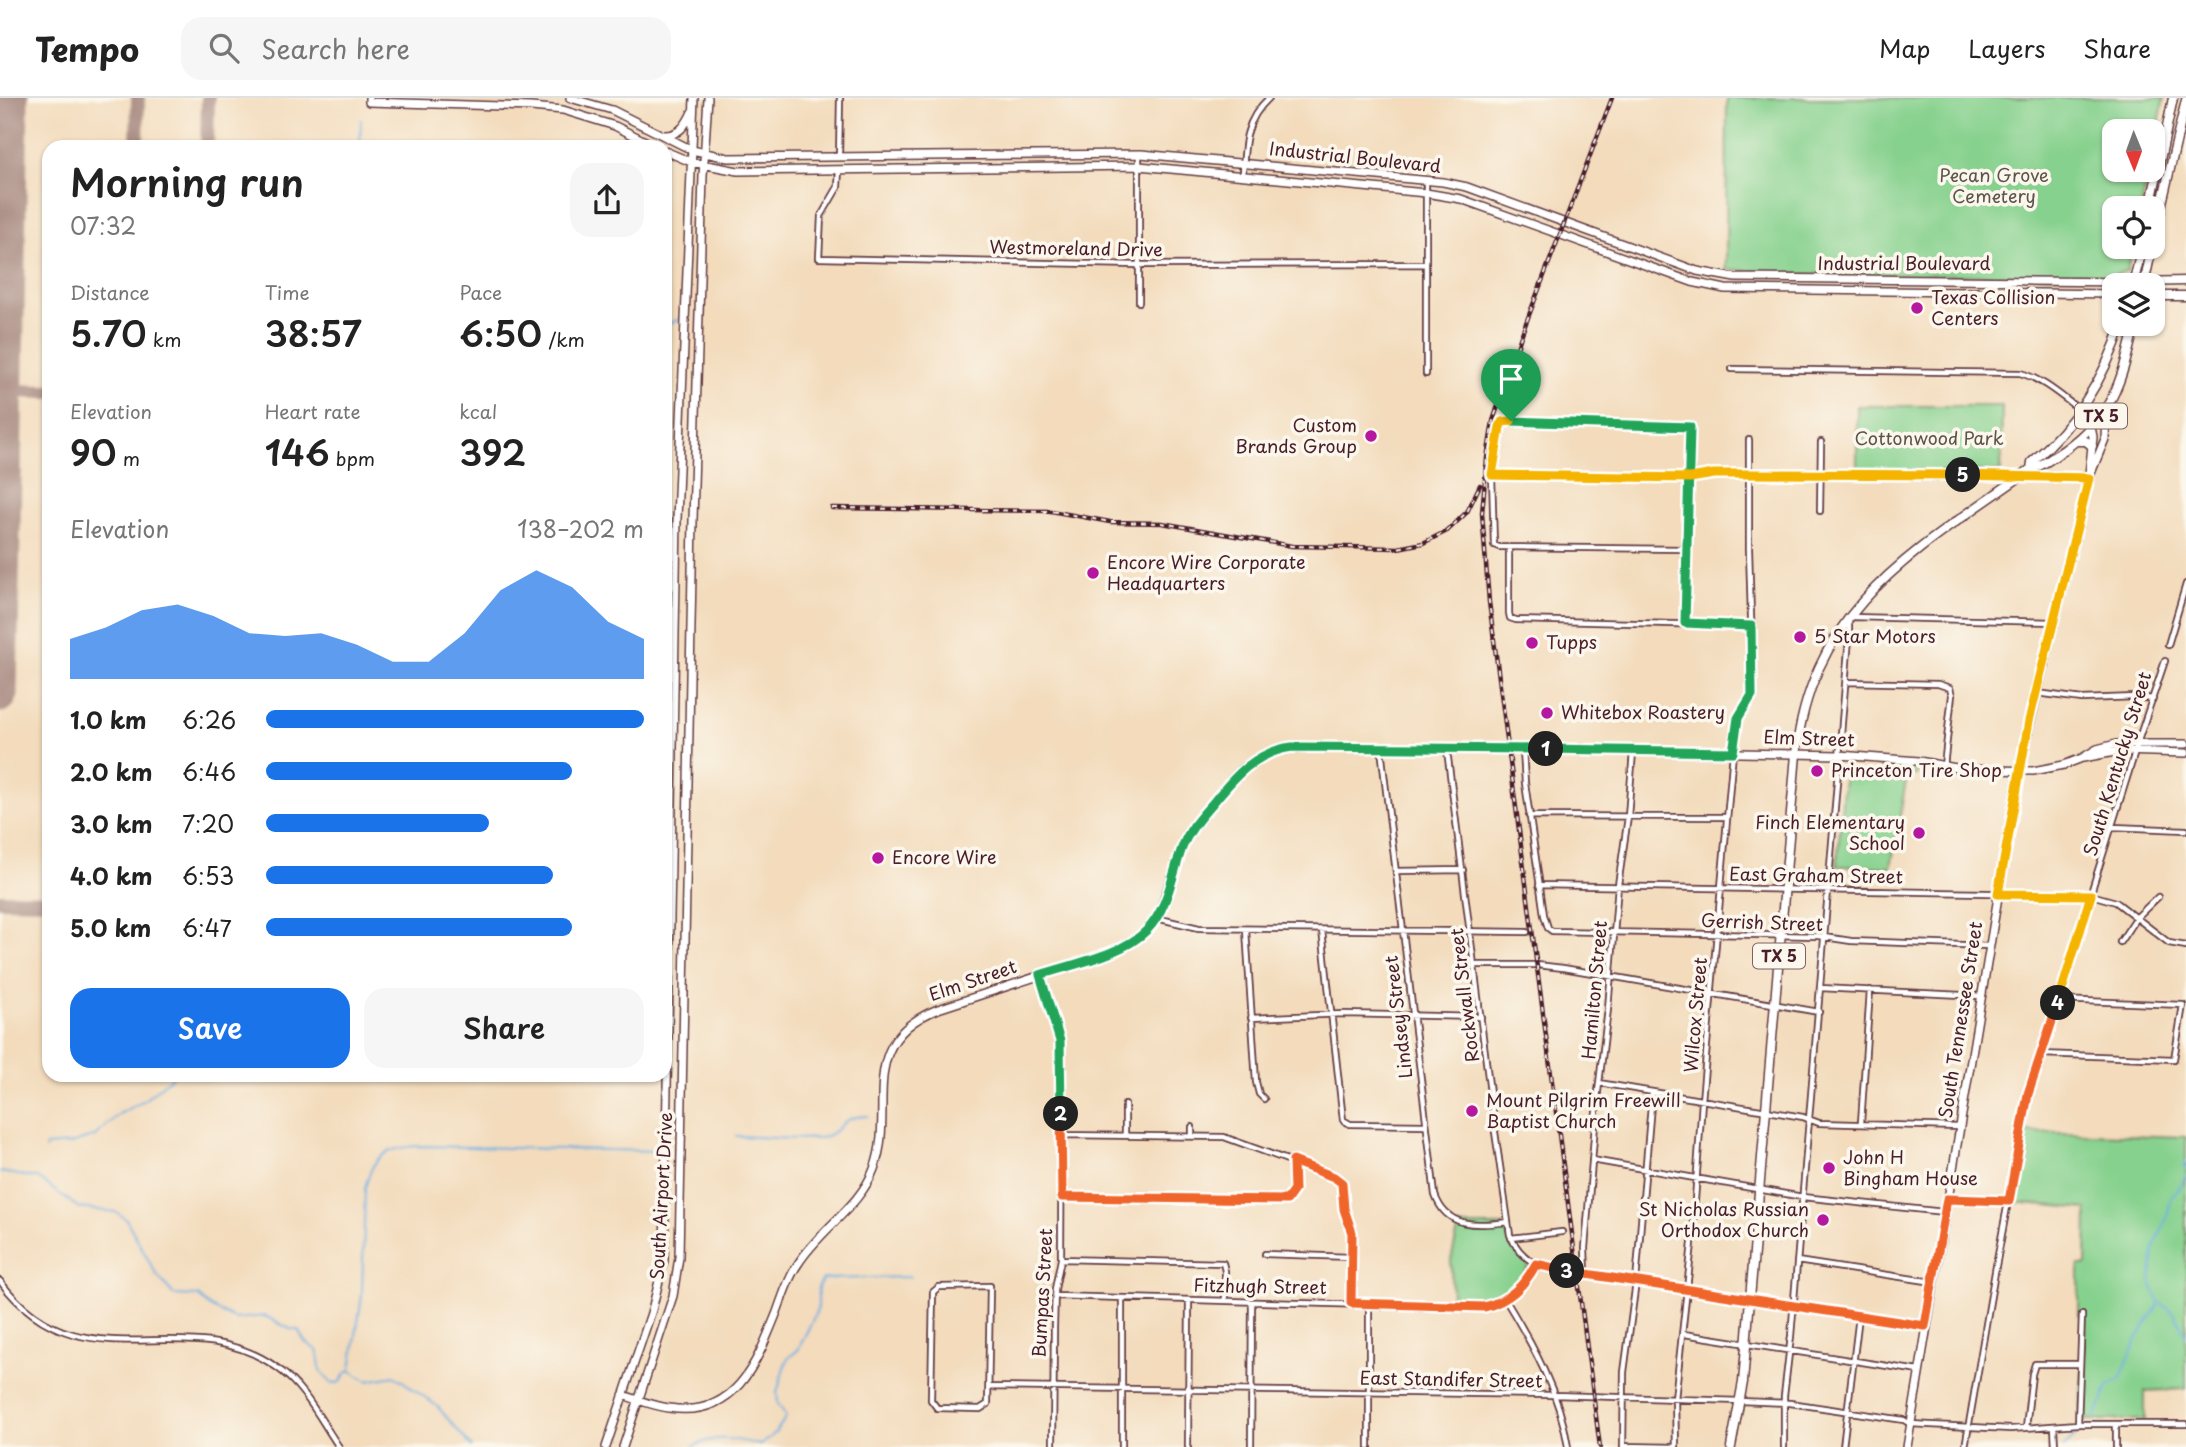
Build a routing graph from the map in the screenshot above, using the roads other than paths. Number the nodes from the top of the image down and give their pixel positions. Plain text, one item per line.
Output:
1 (570, 98) edge
2 (694, 98) edge
3 (708, 98) edge
4 (840, 98) edge
5 (1269, 98) edge
6 (2173, 98) edge
7 (369, 100) edge
8 (2186, 100) edge
9 (694, 108) junction
10 (657, 135) junction
11 (643, 140) edge
12 (669, 140) edge
13 (672, 141) edge
14 (692, 150) junction
15 (672, 154) edge
16 (706, 154) junction
17 (1139, 154) junction
18 (986, 156) junction
19 (839, 158) junction
20 (691, 162) junction
21 (1243, 162) junction
22 (705, 166) junction
23 (1139, 166) junction
24 (986, 168) junction
25 (839, 170) junction
26 (1242, 175) junction
27 (1426, 180) junction
28 (1426, 193) junction
29 (2152, 196) edge
30 (2164, 196) edge
31 (1591, 246) junction
32 (1635, 248) junction
33 (1633, 260) junction
34 (1426, 264) junction
35 (1139, 265) junction
36 (1847, 279) junction
37 (1863, 279) junction
38 (1926, 281) junction
39 (1963, 281) junction
40 (2186, 281) edge
41 (2165, 282) edge
42 (2102, 283) edge
43 (1847, 291) junction
44 (1863, 291) junction
45 (1926, 293) junction
46 (1963, 293) junction
47 (2102, 295) edge
48 (2165, 296) edge
49 (2186, 296) edge
50 (1139, 302) dead end
51 (2118, 336) edge
52 (2132, 336) edge
53 (2109, 360) junction
54 (1732, 369) dead end
55 (2104, 369) junction
56 (1426, 374) dead end
57 (2114, 394) junction
58 (2106, 409) junction
59 (2081, 410) junction
60 (2091, 428) junction
61 (1749, 440) dead end
62 (1821, 442) dead end
63 (2074, 442) junction
64 (2092, 446) junction
65 (2031, 469) junction
66 (1749, 474) junction
67 (1821, 474) junction
68 (1492, 475) junction
69 (2020, 477) junction
70 (1690, 478) junction
71 (2089, 478) junction
72 (1821, 511) dead end
73 (677, 519) junction
74 (693, 520) junction
75 (1509, 547) junction
76 (1686, 549) junction
77 (2186, 584) edge
78 (1848, 617) junction
79 (2054, 622) junction
80 (1685, 623) junction
81 (1751, 626) junction
82 (2168, 645) dead end
83 (2165, 661) dead end
84 (1846, 682) junction
85 (2036, 693) junction
86 (2153, 699) junction
87 (2138, 743) junction
88 (2186, 744) edge
89 (1523, 748) junction
90 (1381, 749) junction
91 (1447, 750) junction
92 (1633, 750) junction
93 (2135, 751) junction
94 (1733, 752) junction
95 (2186, 753) edge
96 (1796, 754) junction
97 (1839, 755) junction
98 (2082, 758) junction
99 (1944, 766) junction
100 (2019, 771) junction
101 (672, 804) edge
102 (1529, 816) junction
103 (1628, 817) junction
104 (1727, 817) junction
105 (2113, 827) junction
106 (2186, 830) edge
107 (1463, 870) junction
108 (1396, 871) junction
109 (1539, 885) junction
110 (1618, 885) junction
111 (1721, 888) junction
112 (1784, 889) junction
113 (1829, 890) junction
114 (1998, 894) junction
115 (2091, 895) junction
116 (2158, 897) dead end
117 (1156, 918) junction
118 (2136, 918) junction
119 (1246, 930) junction
120 (1322, 930) junction
121 (1402, 931) junction
122 (1471, 932) junction
123 (1527, 932) dead end
124 (1614, 933) junction
125 (1718, 934) junction
126 (1780, 935) junction
127 (1824, 937) junction
128 (2120, 942) dead end
129 (1989, 946) junction
130 (2186, 946) edge
131 (1475, 965) junction
132 (1040, 975) junction
133 (1611, 976) junction
134 (1820, 988) junction
135 (1870, 990) junction
136 (1713, 994) junction
137 (1982, 996) junction
138 (2058, 1000) junction
139 (1775, 1004) junction
140 (1819, 1012) junction
141 (1331, 1015) junction
142 (1413, 1016) junction
143 (1251, 1017) junction
144 (1481, 1017) junction
145 (2042, 1054) junction
146 (667, 1082) edge
147 (1599, 1083) junction
148 (1652, 1093) junction
149 (1264, 1099) dead end
150 (1702, 1101) junction
151 (1125, 1104) dead end
152 (1765, 1111) junction
153 (1810, 1119) junction
154 (1861, 1124) junction
155 (1426, 1125) junction
156 (1192, 1127) dead end
157 (1959, 1128) junction
158 (1061, 1135) junction
159 (1125, 1135) junction
160 (1192, 1135) junction
161 (1592, 1160) junction
162 (1293, 1161) junction
163 (1645, 1171) junction
164 (1697, 1179) junction
165 (1759, 1189) junction
166 (1062, 1197) junction
167 (1803, 1197) junction
168 (1947, 1199) junction
169 (2009, 1201) junction
170 (1944, 1212) junction
171 (1508, 1222) junction
172 (1562, 1232) dead end
173 (1511, 1238) junction
174 (1265, 1254) dead end
175 (1351, 1256) junction
176 (1061, 1259) junction
177 (1797, 1261) junction
178 (1536, 1264) junction
179 (1586, 1274) junction
180 (0, 1282) edge
181 (1636, 1282) junction
182 (1933, 1282) junction
183 (1688, 1290) junction
184 (1055, 1296) junction
185 (1122, 1298) junction
186 (1505, 1299) junction
187 (1750, 1299) junction
188 (1189, 1300) junction
189 (1225, 1300) junction
190 (1252, 1302) junction
191 (1351, 1303) junction
192 (1369, 1304) junction
193 (1794, 1306) junction
194 (2082, 1315) dead end
195 (1859, 1316) junction
196 (1925, 1326) junction
197 (1684, 1334) junction
198 (1746, 1343) junction
199 (1790, 1351) junction
200 (1853, 1360) junction
201 (2080, 1364) junction
202 (1919, 1371) junction
203 (989, 1387) junction
204 (1054, 1388) junction
205 (1123, 1390) junction
206 (1189, 1390) junction
207 (1251, 1391) junction
208 (1370, 1392) junction
209 (623, 1395) junction
210 (1555, 1395) junction
211 (1623, 1397) junction
212 (1675, 1399) junction
213 (639, 1400) junction
214 (1740, 1401) junction
215 (1784, 1403) junction
216 (1847, 1412) junction
217 (1910, 1424) junction
218 (2078, 1424) junction
219 (2116, 1424) junction
220 (2186, 1424) edge
221 (2054, 1426) junction
222 (1969, 1427) junction
223 (2026, 1428) junction
224 (339, 1447) edge
225 (606, 1447) edge
226 (623, 1447) edge
227 (1053, 1447) edge
228 (1122, 1447) edge
229 (1188, 1447) edge
230 (1251, 1447) edge
231 (1369, 1447) edge
232 (1568, 1447) edge
233 (1623, 1447) edge
234 (1676, 1447) edge
235 (1731, 1447) edge
236 (1784, 1447) edge
237 (1843, 1447) edge
238 (1907, 1447) edge
239 (1965, 1447) edge
240 (2055, 1447) edge
241 (2116, 1447) edge

1 - 10 main road, Industrial Boulevard
2 - 9 main road, South Airport Drive
3 - 16 main road, South Airport Drive
4 - 19 street
5 - 21 street
6 - 29 main road
7 - 11 main road
8 - 30 main road
9 - 10 main road
9 - 14 main road, South Airport Drive
10 - 12 main road, Industrial Boulevard
13 - 14 main road, Industrial Boulevard
14 - 16 main road, Industrial Boulevard
14 - 20 main road, South Airport Drive
15 - 20 main road, Industrial Boulevard
16 - 19 main road, Industrial Boulevard
16 - 22 main road, South Airport Drive
17 - 18 main road, Industrial Boulevard
17 - 21 main road, Industrial Boulevard
17 - 23 street
18 - 19 main road, Industrial Boulevard
18 - 24 main road
19 - 25 main road
20 - 22 main road, Industrial Boulevard
20 - 73 main road, South Airport Drive
21 - 26 street
21 - 27 main road, Industrial Boulevard
22 - 25 main road, Industrial Boulevard
22 - 74 main road, South Airport Drive
23 - 24 main road, Industrial Boulevard
23 - 26 main road, Industrial Boulevard
23 - 35 street
24 - 25 main road, Industrial Boulevard
25 - 35 street, Westmoreland Drive
26 - 28 main road, Industrial Boulevard
27 - 28 street
27 - 32 main road, Industrial Boulevard
28 - 31 main road, Industrial Boulevard
28 - 34 street
31 - 32 main road
31 - 33 main road, Industrial Boulevard
32 - 33 main road
32 - 36 main road, Industrial Boulevard
33 - 43 main road, Industrial Boulevard
34 - 35 street, Westmoreland Drive
34 - 56 street
35 - 50 street
36 - 37 main road, Industrial Boulevard
36 - 43 main road
37 - 38 main road, Industrial Boulevard
37 - 44 main road
38 - 39 main road, Industrial Boulevard
38 - 45 main road
39 - 42 main road, Industrial Boulevard
39 - 46 main road
40 - 41 main road
43 - 44 main road, Industrial Boulevard
44 - 45 main road, Industrial Boulevard
45 - 46 main road, Industrial Boulevard
46 - 47 main road, Industrial Boulevard
48 - 49 main road
51 - 53 main road, TX 5
52 - 57 main road, TX 5
53 - 55 main road, TX 5
53 - 57 main road
54 - 59 street
55 - 59 main road, TX 5
55 - 60 main road
57 - 58 main road, TX 5
58 - 60 main road, TX 5
58 - 71 main road, South Tennessee Street
59 - 65 main road, TX 5
60 - 63 main road, TX 5
60 - 64 main road, South Tennessee Street
61 - 66 street, Wilcox Street
62 - 67 street
63 - 64 main road
63 - 65 main road, TX 5
64 - 71 main road, South Tennessee Street
65 - 69 main road, TX 5
66 - 67 street
66 - 70 street
66 - 81 street, Wilcox Street
67 - 69 street
67 - 72 street
68 - 70 street
68 - 70 street
68 - 75 street
69 - 71 street
69 - 78 main road, TX 5
70 - 76 street
71 - 79 main road, South Tennessee Street
73 - 74 main road
73 - 101 main road, South Airport Drive
74 - 213 main road, South Airport Drive
75 - 76 street
75 - 80 street
76 - 80 street
77 - 82 street
78 - 79 street
78 - 84 street
78 - 96 main road, TX 5
79 - 85 main road, South Tennessee Street
80 - 81 street
81 - 94 street, Wilcox Street
83 - 86 street, South Kentucky Street
84 - 97 street
84 - 99 street
85 - 86 street
85 - 100 main road, South Tennessee Street
86 - 87 street, South Kentucky Street
87 - 88 main road
87 - 93 street, South Kentucky Street
87 - 98 main road
89 - 91 main road, Elm Street
89 - 92 main road, Elm Street
89 - 102 street
90 - 91 main road, Elm Street
90 - 108 street, Lindsey Street
90 - 117 main road, Elm Street
91 - 107 street, Rockwall Street
92 - 94 main road, Elm Street
92 - 103 street, Hamilton Street
93 - 95 main road
93 - 98 main road
93 - 105 street, South Kentucky Street
94 - 96 main road, Elm Street
94 - 104 street, Wilcox Street
96 - 97 main road, Elm Street
96 - 112 main road, TX 5
97 - 99 main road, Elm Street
97 - 113 street
98 - 100 main road, Elm Street
99 - 100 main road, Elm Street
100 - 114 main road, South Tennessee Street
102 - 103 street
102 - 109 street
103 - 104 street
103 - 110 street, Hamilton Street
104 - 111 street, Wilcox Street
105 - 106 street
105 - 115 street, South Kentucky Street
107 - 108 street
107 - 122 street, Rockwall Street
108 - 121 street, Lindsey Street
109 - 110 street, East Graham Street
109 - 124 street, Gerrish Street
110 - 111 street, East Graham Street
110 - 124 street, Hamilton Street
111 - 112 street, East Graham Street
111 - 125 street, Wilcox Street
112 - 113 street, East Graham Street
112 - 126 main road, TX 5
113 - 114 street, East Graham Street
113 - 127 street
114 - 115 street, East Graham Street
114 - 129 main road, South Tennessee Street
115 - 118 street
115 - 138 street, South Kentucky Street
116 - 118 street
117 - 119 street
117 - 132 main road, Elm Street
118 - 128 street
118 - 130 street
119 - 120 street
119 - 143 street
120 - 121 street
120 - 141 street
121 - 122 street
121 - 142 street, Lindsey Street
122 - 123 street
122 - 131 street, Rockwall Street
124 - 125 street, Gerrish Street
124 - 133 street, Hamilton Street
125 - 126 street, Gerrish Street
125 - 136 street, Wilcox Street
126 - 127 street, Gerrish Street
126 - 139 main road, TX 5
127 - 129 street, Gerrish Street
127 - 134 street
129 - 137 main road, South Tennessee Street
131 - 133 street
131 - 144 street, Rockwall Street
132 - 158 street, Bumpas Street
132 - 213 main road, Elm Street
133 - 136 street
133 - 147 street, Hamilton Street
134 - 135 street
134 - 140 street
135 - 137 street
135 - 154 street
136 - 139 street
136 - 150 street, Wilcox Street
137 - 157 main road, South Tennessee Street
138 - 145 street, South Kentucky Street
138 - 145 street
139 - 140 street
139 - 152 main road, TX 5
140 - 153 street
141 - 142 street
141 - 143 street
141 - 155 street
142 - 144 street
142 - 155 street, Lindsey Street
143 - 149 street
144 - 171 street, Rockwall Street
145 - 169 street, South Kentucky Street
146 - 209 main road, South Airport Drive
147 - 148 street
147 - 161 street, Hamilton Street
148 - 150 street
148 - 163 street
150 - 152 street
150 - 164 street, Wilcox Street
151 - 159 street
152 - 153 street
152 - 165 main road, TX 5
153 - 154 street
153 - 167 street
154 - 157 street
155 - 171 street, Lindsey Street
156 - 160 street
157 - 168 main road, South Tennessee Street
158 - 159 street
158 - 166 street, Bumpas Street
159 - 160 street
160 - 162 street
161 - 163 street
161 - 179 street, Hamilton Street
162 - 166 street
162 - 175 street
163 - 164 street
163 - 181 street
164 - 165 street
164 - 183 street, Wilcox Street
165 - 167 street
165 - 187 main road, TX 5
166 - 176 street, Bumpas Street
167 - 170 street
167 - 177 street
168 - 169 street
168 - 170 main road, South Tennessee Street
169 - 222 street, South Kentucky Street
170 - 182 main road, South Tennessee Street
171 - 173 street, Rockwall Street
172 - 173 street
173 - 178 street
174 - 175 street
175 - 191 street
176 - 184 street, Bumpas Street
176 - 189 street
177 - 182 street
177 - 193 street
178 - 179 street
178 - 186 street
179 - 181 street
180 - 224 street
181 - 183 street
181 - 211 street
182 - 196 main road, South Tennessee Street
183 - 187 street
183 - 197 street, Wilcox Street
184 - 185 street, Fitzhugh Street
184 - 204 street, Bumpas Street
185 - 188 street, Fitzhugh Street
185 - 205 street
186 - 192 street, Fitzhugh Street
186 - 210 street
187 - 193 street
187 - 198 main road, TX 5
188 - 189 street, Fitzhugh Street
188 - 206 street
189 - 190 street, Fitzhugh Street
190 - 191 street, Fitzhugh Street
190 - 207 street
191 - 192 street, Fitzhugh Street
192 - 208 street
193 - 195 street
193 - 199 street
194 - 201 street
195 - 196 street
195 - 200 street
196 - 202 main road, South Tennessee Street
197 - 198 street
197 - 212 street, Wilcox Street
198 - 199 street
198 - 214 main road, TX 5
199 - 200 street
199 - 215 street
200 - 202 street
200 - 216 street
201 - 218 street
201 - 223 street
202 - 217 main road, South Tennessee Street
203 - 203 street
203 - 204 street, East Standifer Street
204 - 205 street, East Standifer Street
204 - 227 street, Bumpas Street
205 - 206 street, East Standifer Street
205 - 228 street
206 - 207 street, East Standifer Street
206 - 229 street
207 - 208 street, East Standifer Street
207 - 230 street
208 - 210 street, East Standifer Street
208 - 231 street
209 - 213 main road, Elm Street
209 - 225 main road, South Airport Drive
210 - 211 street, East Standifer Street
210 - 232 street
211 - 212 street, East Standifer Street
211 - 233 street
212 - 214 street, East Standifer Street
212 - 234 street, Wilcox Street
213 - 226 main road, South Airport Drive
214 - 215 street, East Standifer Street
214 - 235 main road, TX 5
215 - 216 street, East Standifer Street
215 - 236 street
216 - 217 street, East Standifer Street
216 - 237 street
217 - 222 street, East Standifer Street
217 - 238 main road, South Tennessee Street
218 - 219 street, East Standifer Street
218 - 221 street, East Standifer Street
219 - 220 street, East Standifer Street
219 - 241 street
221 - 223 street, East Standifer Street
221 - 240 street
222 - 223 street, East Standifer Street
222 - 239 street, South Kentucky Street
233 - 234 street

